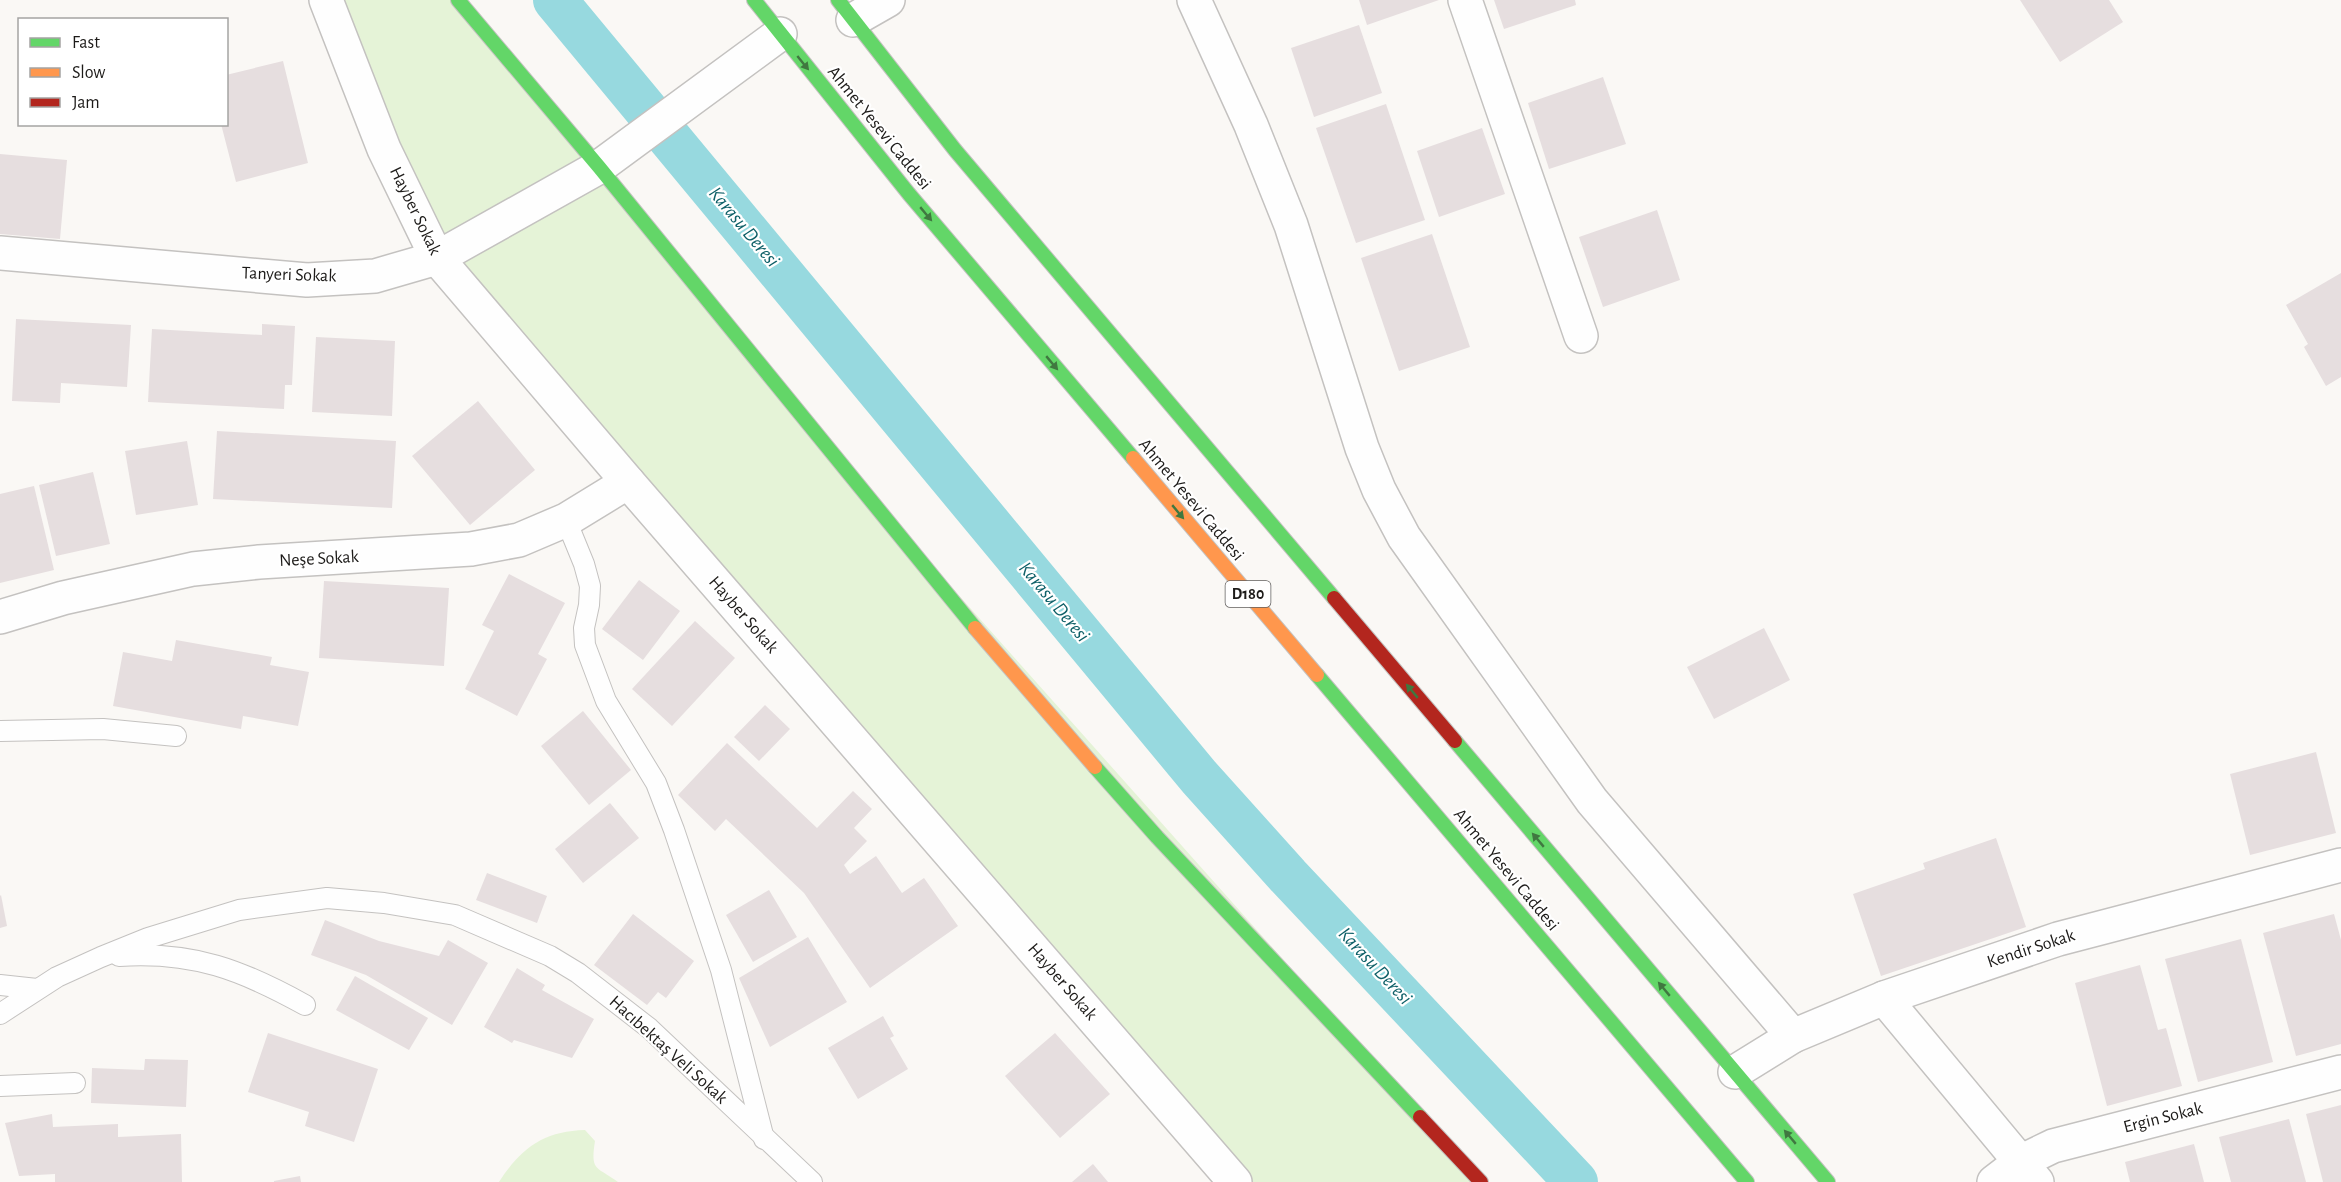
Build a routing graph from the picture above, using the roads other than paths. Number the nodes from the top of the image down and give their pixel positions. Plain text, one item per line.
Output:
1 (326, 0) edge
2 (458, 0) edge
3 (754, 0) edge
4 (888, 0) edge
5 (1194, 0) edge
6 (1465, 0) edge
7 (845, 10) edge
8 (780, 34) junction
9 (609, 159) junction
10 (0, 253) edge
11 (437, 258) junction
12 (1581, 336) dead end
13 (628, 482) junction
14 (566, 520) junction
15 (0, 617) edge
16 (0, 731) edge
17 (176, 736) dead end
18 (2341, 865) edge
19 (101, 957) junction
20 (0, 985) edge
21 (37, 989) junction
22 (1884, 998) junction
23 (305, 1005) dead end
24 (0, 1014) edge
25 (1793, 1036) junction
26 (1735, 1072) junction
27 (2341, 1072) edge
28 (75, 1083) dead end
29 (0, 1086) edge
30 (764, 1139) junction
31 (2029, 1172) edge
32 (812, 1182) edge
33 (1235, 1182) edge
34 (1481, 1182) edge
35 (1747, 1182) edge
36 (1828, 1182) edge
37 (1994, 1182) edge

1 - 11 street, Hayber Sokak
2 - 9 main road
3 - 8 main road, Ahmet Yesevi Caddesi / D180
4 - 7 street
5 - 25 street
6 - 12 street
26 -> 7 main road
8 - 9 street, Tanyeri Sokak
8 -> 35 main road, Ahmet Yesevi Caddesi / D180
9 - 11 street, Tanyeri Sokak
9 - 34 main road
10 - 11 street, Tanyeri Sokak
11 - 13 street, Hayber Sokak
13 - 14 street, Neşe Sokak
13 - 33 street, Hayber Sokak
14 - 15 street, Neşe Sokak
14 - 30 lane
16 - 17 lane
18 - 22 street, Kendir Sokak
19 - 21 lane, Hacıbektaş Veli Sokak
19 - 23 lane
19 - 30 lane, Hacıbektaş Veli Sokak
20 - 21 lane
21 - 24 lane, Hacıbektaş Veli Sokak
22 - 25 street, Kendir Sokak
22 - 31 street
25 - 26 street, Kendir Sokak
36 -> 26 main road
27 - 31 street, Ergin Sokak
28 - 29 lane
30 - 32 lane, Hacıbektaş Veli Sokak
31 - 37 street, Ergin Sokak

